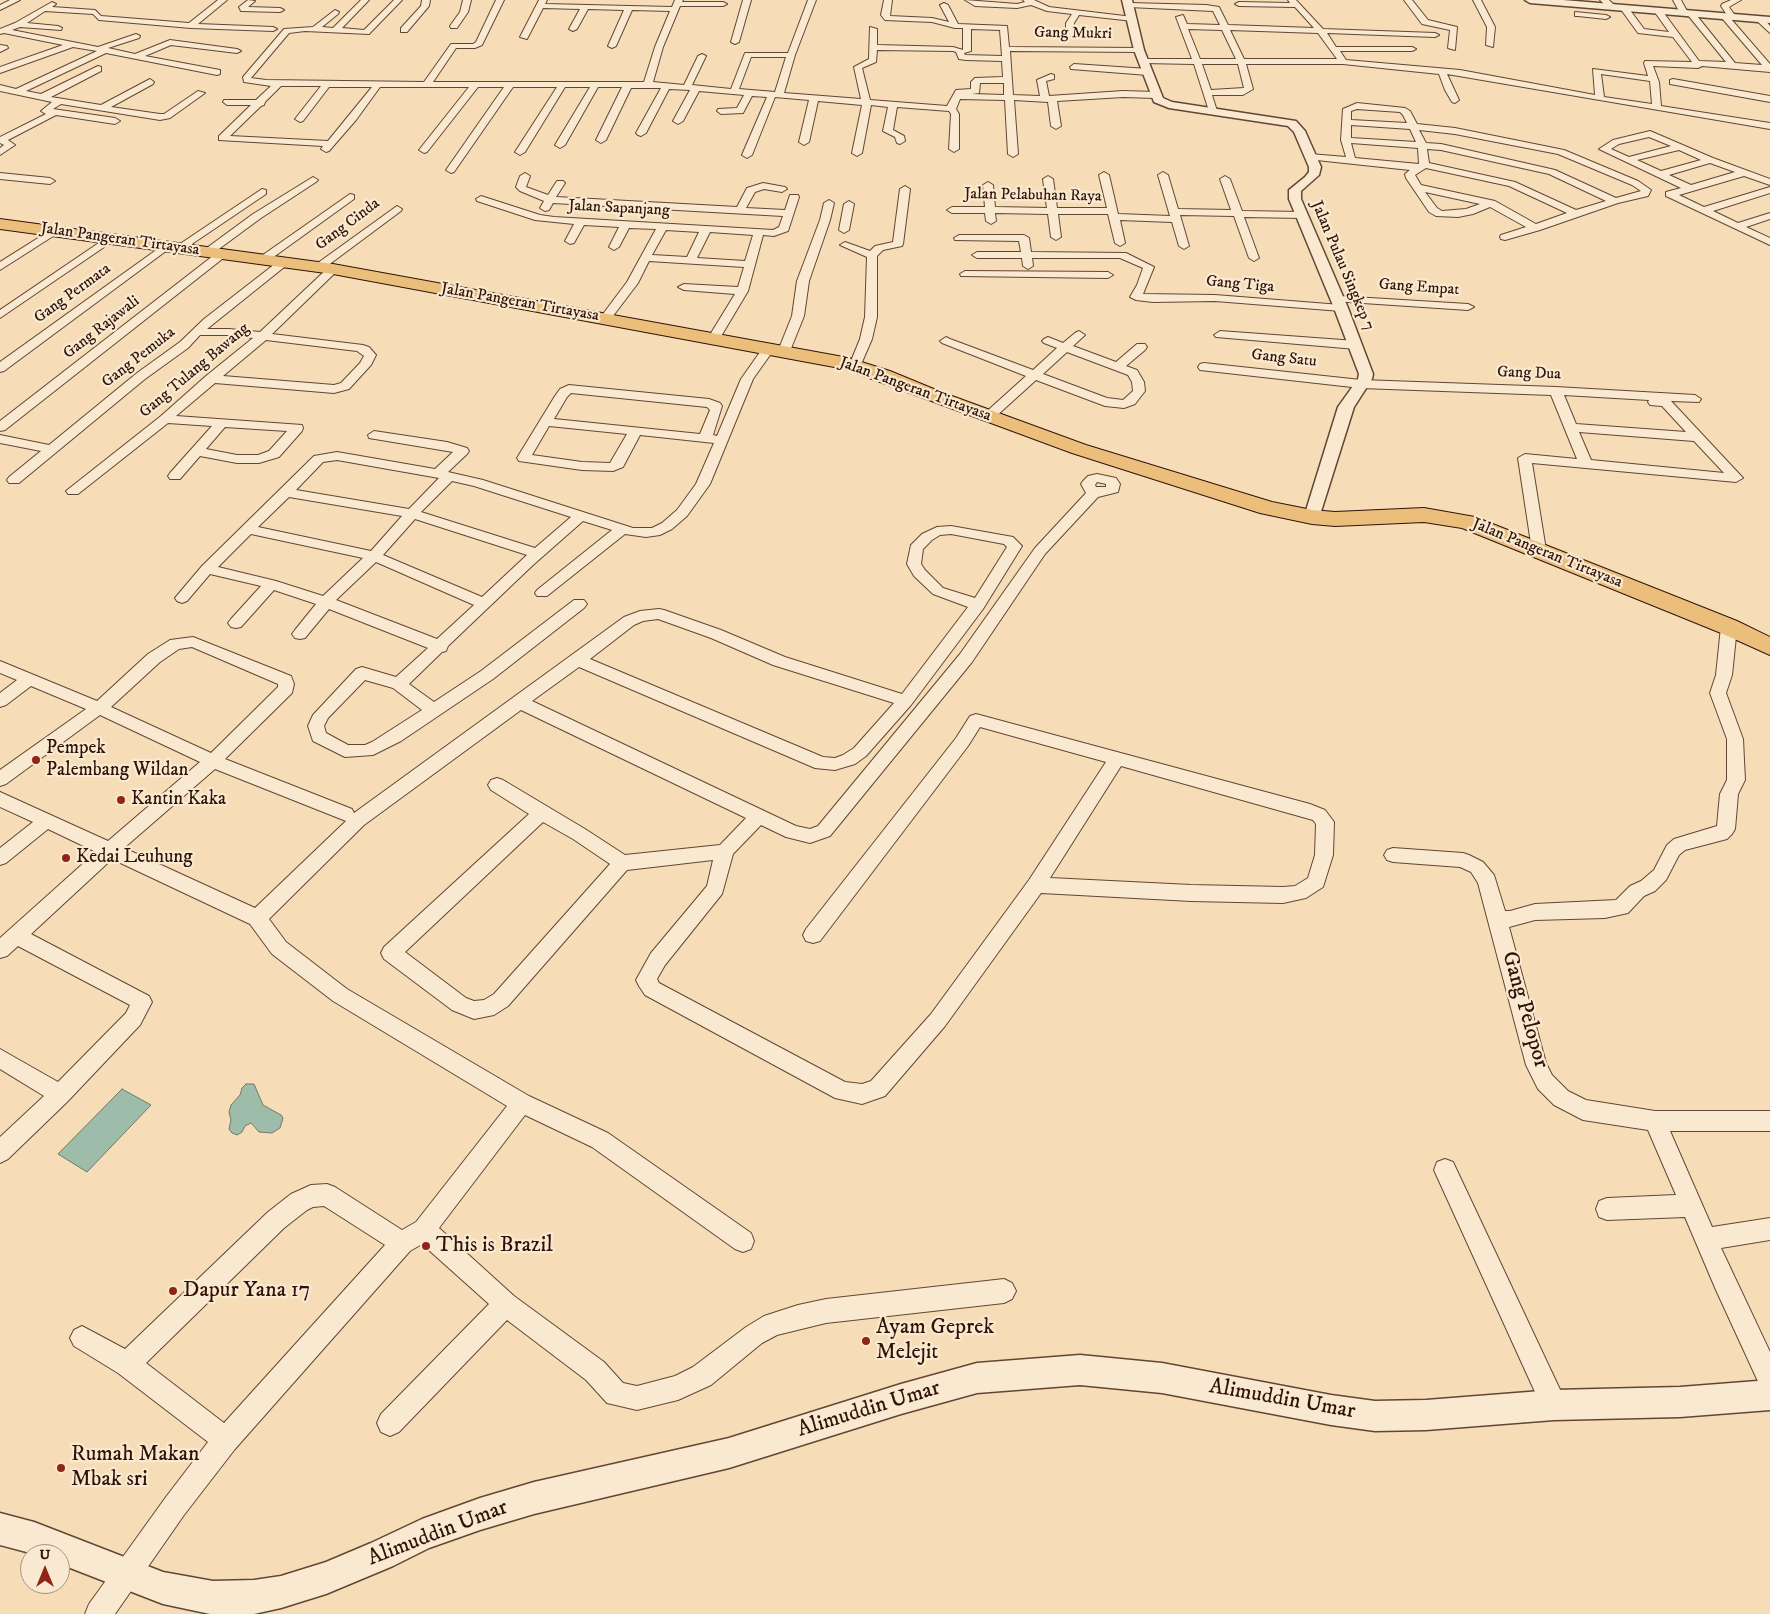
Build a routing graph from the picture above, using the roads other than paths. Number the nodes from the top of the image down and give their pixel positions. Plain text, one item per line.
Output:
1 (16, 0) edge
2 (58, 0) edge
3 (224, 0) edge
4 (275, 0) edge
5 (365, 0) edge
6 (398, 0) edge
7 (426, 0) edge
8 (467, 0) edge
9 (500, 0) edge
10 (746, 0) edge
11 (800, 0) edge
12 (812, 0) edge
13 (888, 0) edge
14 (969, 0) edge
15 (1208, 0) edge
16 (1408, 0) edge
17 (1477, 0) edge
18 (1530, 0) edge
19 (1604, 0) edge
20 (1677, 0) edge
21 (1737, 0) edge
22 (251, 1) edge
23 (1030, 1) edge
24 (1128, 2) edge
25 (1294, 2) edge
26 (1574, 2) edge
27 (541, 3) edge
28 (1162, 3) edge
29 (677, 4) edge
30 (723, 4) dead end
31 (1239, 4) dead end
32 (944, 5) dead end
33 (1180, 6) junction
34 (585, 7) junction
35 (1612, 7) junction
36 (0, 8) edge
37 (629, 8) junction
38 (1624, 8) junction
39 (44, 9) junction
40 (1047, 9) junction
41 (268, 10) junction
42 (280, 10) dead end
43 (1658, 11) junction
44 (335, 12) dead end
45 (1077, 13) junction
46 (1687, 13) junction
47 (1039, 17) dead end
48 (1606, 17) dead end
49 (1729, 17) junction
50 (1134, 19) junction
51 (1245, 20) dead end
52 (1765, 20) edge
53 (18, 25) junction
54 (1437, 25) junction
55 (191, 26) junction
56 (454, 26) dead end
57 (955, 26) junction
58 (967, 26) junction
59 (1184, 26) junction
60 (1225, 27) junction
61 (58, 28) dead end
62 (244, 28) junction
63 (273, 29) dead end
64 (573, 29) dead end
65 (873, 29) dead end
66 (1248, 29) junction
67 (314, 30) junction
68 (404, 30) dead end
69 (1320, 30) junction
70 (2, 31) edge
71 (336, 31) junction
72 (1770, 31) edge
73 (1675, 34) junction
74 (136, 36) dead end
75 (1070, 36) dead end
76 (524, 37) dead end
77 (735, 42) dead end
78 (71, 45) junction
79 (612, 46) dead end
80 (1490, 46) dead end
81 (873, 47) junction
82 (1452, 48) dead end
83 (1006, 49) junction
84 (1334, 49) junction
85 (1412, 49) dead end
86 (102, 50) junction
87 (1140, 50) junction
88 (237, 51) dead end
89 (967, 51) dead end
90 (791, 55) junction
91 (138, 56) junction
92 (702, 56) dead end
93 (1006, 59) junction
94 (1143, 61) junction
95 (1197, 61) junction
96 (1241, 62) junction
97 (1343, 62) junction
98 (1460, 62) dead end
99 (1697, 64) junction
100 (1733, 66) junction
101 (1074, 67) dead end
102 (1770, 68) edge
103 (98, 69) dead end
104 (0, 70) edge
105 (1094, 70) junction
106 (1442, 71) junction
107 (217, 72) dead end
108 (1148, 72) junction
109 (1470, 74) junction
110 (1051, 77) dead end
111 (45, 78) junction
112 (1654, 79) junction
113 (1008, 80) junction
114 (1098, 80) dead end
115 (70, 82) junction
116 (150, 82) dead end
117 (1673, 82) dead end
118 (280, 83) junction
119 (327, 84) junction
120 (378, 84) junction
121 (426, 84) junction
122 (563, 84) junction
123 (596, 84) junction
124 (475, 85) junction
125 (510, 85) junction
126 (628, 85) junction
127 (648, 85) junction
128 (666, 86) junction
129 (0, 88) edge
130 (692, 88) junction
131 (734, 91) junction
132 (16, 92) junction
133 (201, 92) dead end
134 (749, 92) junction
135 (1208, 93) junction
136 (775, 95) junction
137 (1156, 95) junction
138 (956, 96) junction
139 (43, 97) junction
140 (98, 97) dead end
141 (1600, 97) junction
142 (1010, 98) junction
143 (1048, 99) junction
144 (814, 100) junction
145 (1455, 100) dead end
146 (1770, 100) edge
147 (59, 101) junction
148 (227, 102) dead end
149 (261, 103) junction
150 (83, 104) junction
151 (867, 104) junction
152 (894, 105) junction
153 (1657, 106) junction
154 (102, 108) junction
155 (721, 111) dead end
156 (956, 111) junction
157 (1213, 111) junction
158 (54, 113) junction
159 (300, 120) dead end
160 (678, 121) dead end
161 (121, 122) dead end
162 (1346, 122) junction
163 (1056, 126) dead end
164 (1412, 126) junction
165 (1770, 126) edge
166 (641, 133) dead end
167 (601, 140) dead end
168 (1346, 140) junction
169 (900, 141) dead end
170 (804, 142) dead end
171 (560, 145) dead end
172 (1422, 145) junction
173 (1679, 147) junction
174 (954, 149) dead end
175 (424, 150) dead end
176 (0, 152) edge
177 (520, 152) dead end
178 (857, 153) dead end
179 (1013, 154) dead end
180 (747, 155) dead end
181 (1310, 157) junction
182 (1351, 160) junction
183 (1628, 160) junction
184 (1710, 160) junction
185 (1421, 167) junction
186 (451, 170) dead end
187 (1747, 172) junction
188 (1659, 174) junction
189 (1104, 175) dead end
190 (1163, 175) dead end
191 (0, 176) edge
192 (525, 176) dead end
193 (1048, 178) dead end
194 (313, 180) dead end
195 (1225, 180) dead end
196 (50, 182) dead end
197 (1770, 182) edge
198 (560, 183) dead end
199 (988, 185) dead end
200 (1417, 187) junction
201 (782, 188) dead end
202 (1689, 188) junction
203 (905, 189) dead end
204 (1770, 190) edge
205 (262, 192) dead end
206 (350, 197) dead end
207 (794, 197) dead end
208 (481, 200) dead end
209 (550, 200) junction
210 (1615, 201) junction
211 (828, 203) dead end
212 (1491, 203) junction
213 (849, 204) dead end
214 (397, 208) dead end
215 (704, 209) junction
216 (740, 210) junction
217 (952, 210) dead end
218 (1115, 210) junction
219 (1704, 210) junction
220 (1051, 211) junction
221 (1172, 211) junction
222 (790, 213) junction
223 (1237, 213) junction
224 (1576, 214) junction
225 (991, 215) junction
226 (1302, 215) junction
227 (1770, 216) edge
228 (539, 218) junction
229 (825, 220) junction
230 (580, 222) junction
231 (1, 224) edge
232 (626, 224) junction
233 (662, 226) junction
234 (1738, 226) junction
235 (700, 228) junction
236 (1536, 228) junction
237 (54, 231) junction
238 (755, 232) junction
239 (1056, 237) dead end
240 (1505, 237) dead end
241 (959, 238) dead end
242 (109, 239) junction
243 (570, 241) dead end
244 (1770, 242) edge
245 (1120, 243) dead end
246 (845, 245) dead end
247 (1184, 246) dead end
248 (172, 247) junction
249 (614, 247) dead end
250 (215, 253) junction
251 (872, 254) junction
252 (976, 255) dead end
253 (1026, 255) junction
254 (646, 258) junction
255 (1254, 258) dead end
256 (691, 260) junction
257 (274, 261) junction
258 (745, 264) junction
259 (0, 267) edge
260 (326, 268) junction
261 (966, 274) dead end
262 (1030, 274) junction
263 (1108, 275) dead end
264 (684, 287) dead end
265 (737, 291) junction
266 (1339, 304) junction
267 (1468, 307) dead end
268 (0, 315) edge
269 (606, 318) junction
270 (196, 332) junction
271 (1220, 334) dead end
272 (1079, 335) dead end
273 (709, 337) junction
274 (261, 338) junction
275 (946, 340) dead end
276 (1048, 341) dead end
277 (1356, 345) junction
278 (1141, 347) dead end
279 (777, 349) junction
280 (1065, 349) junction
281 (855, 366) junction
282 (1119, 366) junction
283 (1204, 367) dead end
284 (0, 368) edge
285 (1033, 375) junction
286 (210, 379) junction
287 (1361, 384) junction
288 (1557, 394) junction
289 (1696, 400) dead end
290 (989, 416) junction
291 (165, 419) junction
292 (546, 422) junction
293 (221, 424) junction
294 (0, 427) edge
295 (1572, 428) junction
296 (635, 432) junction
297 (374, 435) dead end
298 (1696, 437) junction
299 (705, 438) junction
300 (0, 440) edge
301 (723, 440) junction
302 (51, 449) junction
303 (196, 451) junction
304 (1586, 464) junction
305 (1114, 471) junction
306 (444, 475) junction
307 (175, 476) dead end
308 (14, 480) dead end
309 (73, 491) dead end
310 (286, 492) junction
311 (413, 514) junction
312 (582, 516) junction
313 (1312, 517) junction
314 (248, 529) junction
315 (623, 529) junction
316 (1539, 550) junction
317 (538, 554) junction
318 (374, 556) junction
319 (207, 569) junction
320 (271, 584) junction
321 (542, 593) dead end
322 (182, 598) dead end
323 (326, 602) junction
324 (485, 604) junction
325 (579, 604) dead end
326 (978, 605) junction
327 (236, 623) dead end
328 (1728, 627) junction
329 (300, 634) dead end
330 (441, 647) junction
331 (1770, 647) edge
332 (578, 660) junction
333 (3, 671) edge
334 (29, 679) junction
335 (399, 684) junction
336 (0, 701) edge
337 (904, 701) junction
338 (519, 702) junction
339 (99, 708) junction
340 (433, 710) junction
341 (1117, 759) junction
342 (213, 760) junction
343 (0, 779) edge
344 (496, 785) dead end
345 (0, 799) edge
346 (346, 814) dead end
347 (541, 814) junction
348 (758, 815) junction
349 (46, 821) junction
350 (109, 850) junction
351 (725, 851) junction
352 (1393, 856) dead end
353 (0, 858) edge
354 (622, 863) junction
355 (1036, 885) junction
356 (257, 918) junction
357 (1498, 918) junction
358 (813, 935) dead end
359 (16, 936) junction
360 (0, 950) edge
361 (0, 1058) edge
362 (60, 1095) junction
363 (522, 1103) junction
364 (1655, 1121) junction
365 (1770, 1121) edge
366 (0, 1152) edge
367 (1445, 1170) dead end
368 (1692, 1206) junction
369 (1607, 1209) dead end
370 (424, 1230) junction
371 (1770, 1230) edge
372 (1706, 1239) junction
373 (743, 1241) dead end
374 (402, 1243) junction
375 (1004, 1291) dead end
376 (506, 1304) junction
377 (82, 1338) dead end
378 (128, 1364) junction
379 (1770, 1379) edge
380 (1770, 1395) edge
381 (1554, 1406) junction
382 (390, 1423) dead end
383 (226, 1440) junction
384 (0, 1529) edge
385 (127, 1576) junction
386 (100, 1614) edge

1 - 36 street
2 - 39 street
3 - 55 street
4 - 41 street
5 - 71 street
6 - 71 street
7 - 68 street
8 - 56 street
9 - 121 street
10 - 77 street
11 - 12 street
12 - 90 street
13 - 57 street
14 - 23 street
15 - 33 street
16 - 54 street
17 - 80 street
18 - 26 street
19 - 35 street
20 - 46 street
21 - 49 street
22 - 41 street
23 - 40 street
24 - 28 street
24 - 50 street
25 - 31 street
25 - 69 street
26 - 35 street
26 - 48 street
27 - 34 street
27 - 76 street
28 - 33 street
29 - 30 street
29 - 37 street
29 - 127 street
32 - 57 street
33 - 59 street
33 - 60 street
34 - 37 street
34 - 64 street
35 - 38 street
37 - 79 street
38 - 43 street
38 - 73 street
39 - 53 street
39 - 55 street
40 - 45 street
40 - 47 street
41 - 42 street
41 - 62 street
43 - 46 street
43 - 73 street
44 - 67 street
45 - 50 street
45 - 75 street
46 - 49 street
46 - 100 street
49 - 52 street
49 - 102 street
50 - 87 street
51 - 66 street
52 - 72 street
53 - 61 street
53 - 70 street
54 - 69 street
54 - 82 street
55 - 62 street
57 - 58 street
58 - 83 street
58 - 89 street
59 - 60 street
59 - 95 street
60 - 66 street
60 - 96 street
62 - 63 street
65 - 81 street
66 - 69 street
67 - 71 street
67 - 118 street
69 - 84 street
70 - 78 street
73 - 99 street
74 - 86 street
78 - 86 street
78 - 104 street
81 - 93 street
81 - 151 street
83 - 87 street, Gang Mukri
83 - 93 street
84 - 85 street
84 - 97 street
86 - 91 street
86 - 111 street
87 - 94 street
88 - 91 street
90 - 131 street
90 - 136 street
91 - 107 street
92 - 130 street
93 - 113 street
94 - 95 street
94 - 108 street
95 - 96 street
95 - 135 street
96 - 97 street
96 - 135 street
97 - 106 street
98 - 109 street
99 - 100 street
99 - 112 street
100 - 102 street
101 - 105 street
103 - 115 street
105 - 108 street
105 - 114 street
106 - 109 street
106 - 145 street
108 - 137 street
109 - 141 street
110 - 143 street
111 - 115 street
111 - 132 street
112 - 141 street
112 - 153 street
113 - 138 street
113 - 142 street
115 - 139 street
116 - 154 street
117 - 146 street
118 - 119 street
118 - 149 street
119 - 120 street
119 - 159 street
120 - 121 street
120 - 149 street
121 - 124 street
122 - 123 street
122 - 125 street
122 - 177 street
123 - 126 street
123 - 171 street
124 - 125 street
124 - 175 street
125 - 186 street
126 - 127 street
126 - 167 street
127 - 128 street
128 - 130 street
128 - 166 street
129 - 132 street
130 - 131 street
130 - 160 street
131 - 134 street
132 - 139 street
133 - 154 street
134 - 136 street
134 - 155 street
135 - 157 street
136 - 144 street
136 - 180 street
137 - 143 street
137 - 157 street, Jalan Pulau Singkep 7
138 - 142 street
138 - 156 street
139 - 147 street
140 - 150 street
141 - 153 street
142 - 143 street
142 - 179 street
143 - 163 street
144 - 151 street
144 - 170 street
147 - 150 street
147 - 158 street
148 - 149 street
150 - 154 street
151 - 152 street
151 - 178 street
152 - 156 street
152 - 169 street
153 - 165 street
156 - 174 street
157 - 181 street, Jalan Pulau Singkep 7
158 - 161 street
158 - 176 street
162 - 164 street
162 - 164 street
162 - 168 street
164 - 172 street
164 - 210 street
168 - 172 street
168 - 182 street
172 - 185 street
172 - 210 street
173 - 183 street
173 - 183 street
173 - 184 street
181 - 182 street
181 - 226 street, Jalan Pulau Singkep 7
182 - 185 street
183 - 188 street
184 - 187 street
184 - 188 street
185 - 200 street
185 - 224 street
187 - 197 street
187 - 202 street
188 - 202 street
189 - 218 street
190 - 221 street
191 - 196 street
192 - 209 street
193 - 220 street
194 - 250 street, Gang Rajawali
195 - 223 street
198 - 209 street
199 - 225 street
200 - 212 street
200 - 212 street
201 - 216 street
202 - 219 street
203 - 251 street
204 - 219 street
205 - 248 street, Gang Permata
206 - 257 street, Gang Pemuka
207 - 222 street
208 - 228 street, Jalan Sapanjang
209 - 215 street
209 - 228 street
210 - 224 street
211 - 229 street
212 - 236 street
213 - 229 street
214 - 260 street, Gang Cinda
215 - 216 street
215 - 235 street
216 - 222 street
217 - 225 street, Jalan Pelabuhan Raya
218 - 220 street, Jalan Pelabuhan Raya
218 - 221 street, Jalan Pelabuhan Raya
218 - 245 street
219 - 234 street
220 - 225 street, Jalan Pelabuhan Raya
220 - 239 street
221 - 223 street, Jalan Pelabuhan Raya
221 - 247 street
222 - 238 street, Jalan Sapanjang
223 - 226 street, Jalan Pelabuhan Raya
223 - 255 street
224 - 236 street
226 - 266 street, Jalan Pulau Singkep 7
227 - 234 street
228 - 230 street, Jalan Sapanjang
229 - 279 street
230 - 232 street, Jalan Sapanjang
230 - 243 street
231 - 237 main road, Jalan Pangeran Tirtayasa
232 - 233 street, Jalan Sapanjang
232 - 249 street
233 - 235 street, Jalan Sapanjang
233 - 254 street
234 - 244 street
235 - 238 street, Jalan Sapanjang
235 - 256 street
236 - 240 street
237 - 242 main road, Jalan Pangeran Tirtayasa
237 - 259 street
238 - 258 street
241 - 253 street
242 - 248 main road, Jalan Pangeran Tirtayasa
242 - 268 street
246 - 251 street
248 - 250 main road, Jalan Pangeran Tirtayasa
248 - 284 street, Gang Permata
250 - 257 main road, Jalan Pangeran Tirtayasa
250 - 294 street, Gang Rajawali
251 - 281 street
252 - 253 street
253 - 262 street
253 - 266 street, Gang Tiga
254 - 256 street
254 - 269 street
256 - 258 street
257 - 260 main road, Jalan Pangeran Tirtayasa
257 - 270 street, Gang Pemuka
258 - 265 street
260 - 269 main road, Jalan Pangeran Tirtayasa
260 - 274 street, Gang Tulang Bawang
261 - 262 street
262 - 263 street
264 - 265 street
265 - 273 street
266 - 267 street, Gang Empat
266 - 277 street, Jalan Pulau Singkep 7
269 - 273 main road, Jalan Pangeran Tirtayasa
270 - 274 street
270 - 302 street, Gang Pemuka
271 - 277 street
272 - 280 street
273 - 279 main road, Jalan Pangeran Tirtayasa
274 - 286 street, Gang Tulang Bawang
274 - 286 street
275 - 285 street
276 - 280 street
277 - 287 street, Jalan Pulau Singkep 7
278 - 282 street
279 - 281 main road, Jalan Pangeran Tirtayasa
279 - 301 street
280 - 282 street
280 - 285 street
281 - 290 main road, Jalan Pangeran Tirtayasa
282 - 285 street
283 - 287 street, Gang Satu
285 - 290 street
286 - 291 street, Gang Tulang Bawang
287 - 288 street, Gang Dua
287 - 313 street
288 - 289 street, Gang Dua
288 - 295 street
288 - 298 street
290 - 305 main road, Jalan Pangeran Tirtayasa
291 - 293 street
291 - 309 street, Gang Tulang Bawang
292 - 296 street
292 - 296 street
292 - 299 street
293 - 303 street
293 - 303 street
295 - 298 street
295 - 304 street
296 - 299 street
297 - 306 street
298 - 304 street
299 - 301 street
300 - 302 street
301 - 315 street
302 - 308 street, Gang Pemuka
303 - 307 street
304 - 316 street
305 - 313 main road, Jalan Pangeran Tirtayasa
305 - 348 street
306 - 310 street
306 - 311 street
306 - 312 street
310 - 311 street
310 - 314 street
311 - 317 street
311 - 318 street
312 - 315 street
312 - 317 street
313 - 316 main road, Jalan Pangeran Tirtayasa
314 - 318 street
314 - 319 street
315 - 321 street
316 - 328 main road, Jalan Pangeran Tirtayasa
317 - 324 street
318 - 323 street
318 - 324 street
319 - 320 street
319 - 322 street
320 - 323 street
320 - 327 street
323 - 329 street
323 - 330 street
324 - 330 street
325 - 340 street
326 - 326 street
326 - 337 street
328 - 331 main road, Jalan Pangeran Tirtayasa
328 - 357 street
330 - 335 street
332 - 337 street
332 - 337 street
332 - 338 street
333 - 334 street
334 - 336 street
334 - 339 street
335 - 340 street
335 - 340 street
338 - 348 street
338 - 356 street
339 - 342 street
339 - 342 street
339 - 343 street
341 - 355 street
341 - 355 street
341 - 358 street
342 - 346 street
342 - 350 street
344 - 347 street
345 - 349 street
347 - 354 street
347 - 354 street
348 - 351 street
349 - 350 street
349 - 353 street
350 - 356 street
350 - 359 street
351 - 354 street
351 - 355 street
352 - 357 street, Gang Pelopor
356 - 363 street
357 - 364 street, Gang Pelopor
359 - 360 street
359 - 362 street
361 - 362 street
362 - 366 street
363 - 370 street
363 - 373 street
364 - 365 street, Gang Pelopor
364 - 368 street
367 - 381 street
368 - 369 street
368 - 372 street
370 - 374 street
370 - 376 street
371 - 372 street
372 - 379 street
374 - 378 street
374 - 383 street
375 - 376 street
376 - 382 street
377 - 378 street
378 - 383 street
380 - 381 street, Alimuddin Umar
381 - 385 street, Alimuddin Umar
383 - 385 street
384 - 385 street, Alimuddin Umar
385 - 386 street

